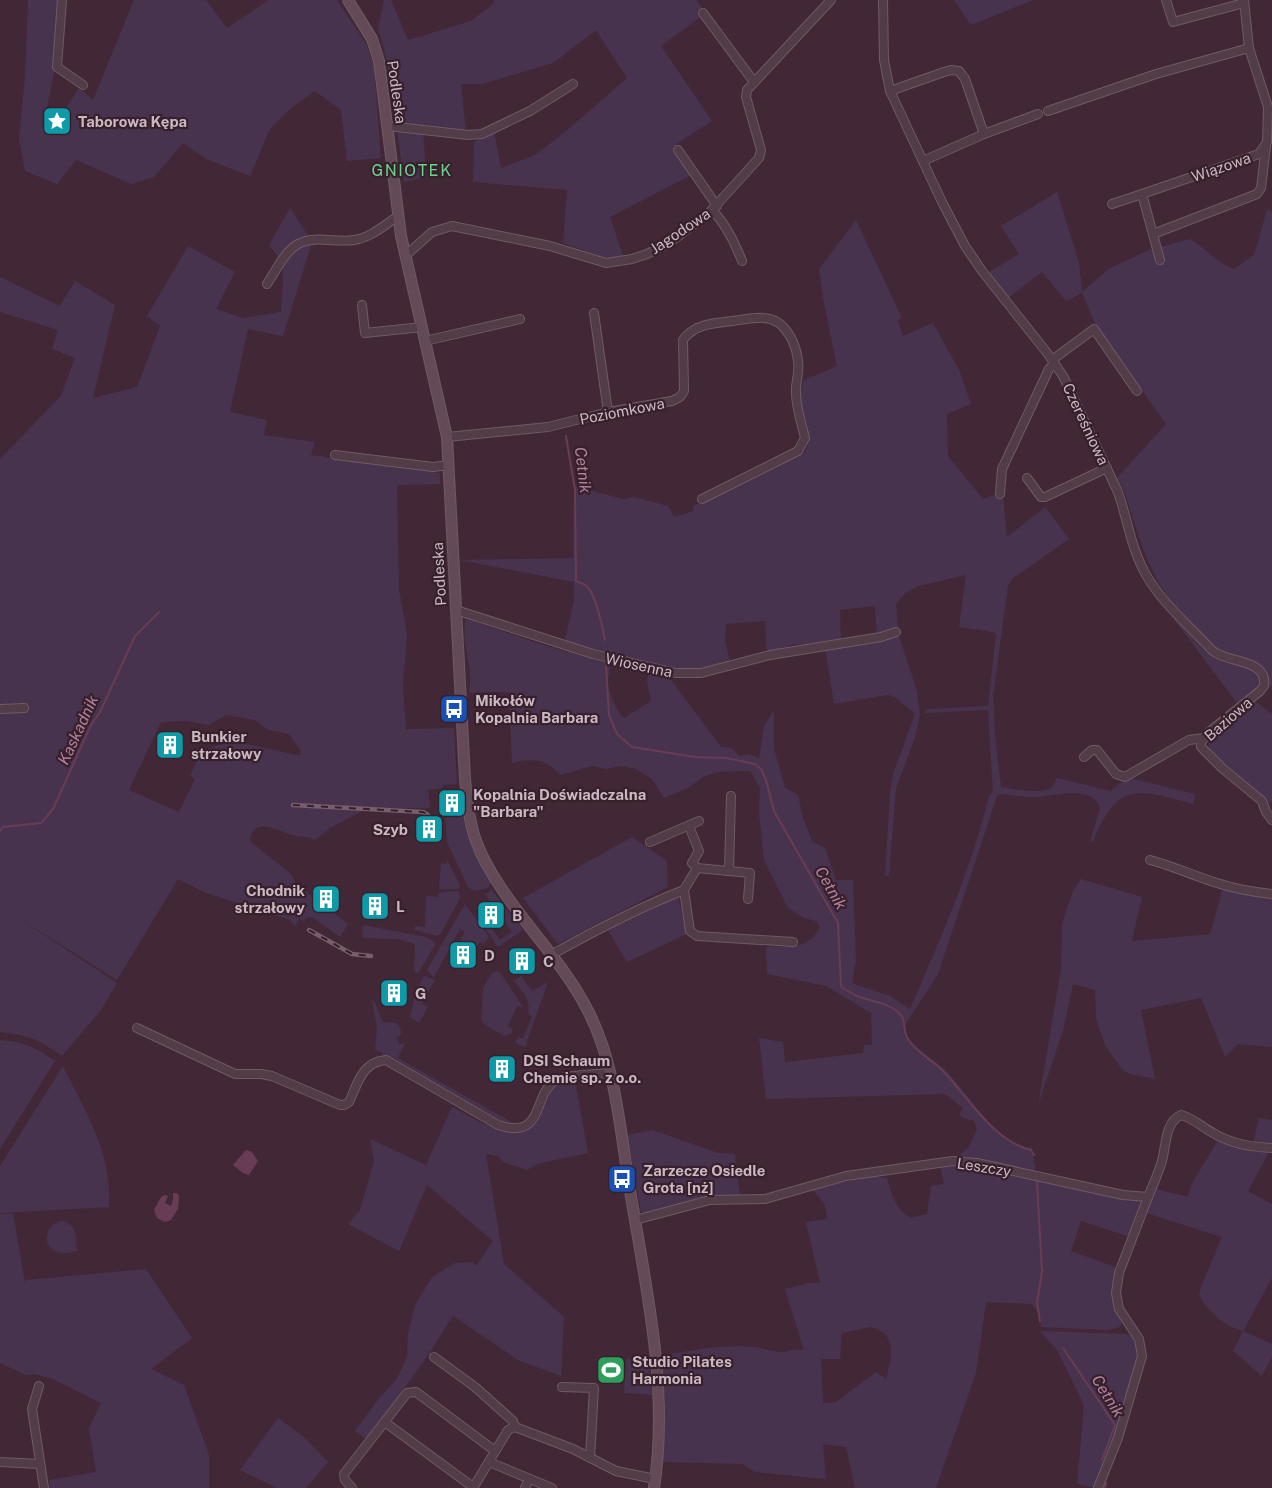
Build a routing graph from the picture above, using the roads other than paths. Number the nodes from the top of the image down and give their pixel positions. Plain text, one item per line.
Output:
1 (62, 0) edge
2 (348, 0) edge
3 (831, 0) edge
4 (883, 0) edge
5 (1166, 0) edge
6 (1244, 2) edge
7 (702, 13) dead end
8 (1249, 48) junction
9 (754, 82) junction
10 (573, 84) dead end
11 (83, 85) dead end
12 (890, 91) junction
13 (1048, 111) dead end
14 (1038, 114) dead end
15 (387, 126) junction
16 (984, 134) junction
17 (1267, 142) junction
18 (678, 150) dead end
19 (923, 161) junction
20 (1142, 194) junction
21 (1112, 204) dead end
22 (715, 208) junction
23 (398, 216) junction
24 (1153, 234) junction
25 (405, 256) junction
26 (1160, 260) dead end
27 (742, 261) dead end
28 (267, 284) dead end
29 (362, 305) dead end
30 (594, 313) dead end
31 (520, 319) dead end
32 (422, 327) junction
33 (425, 341) junction
34 (1053, 362) junction
35 (1137, 391) dead end
36 (608, 412) junction
37 (447, 437) junction
38 (335, 455) dead end
39 (449, 465) junction
40 (1107, 468) junction
41 (1028, 478) dead end
42 (1000, 494) dead end
43 (702, 499) dead end
44 (456, 610) junction
45 (896, 632) dead end
46 (1255, 666) joint
47 (24, 708) dead end
48 (0, 709) edge
49 (1204, 738) junction
50 (1084, 757) dead end
51 (730, 796) dead end
52 (1272, 820) edge
53 (699, 821) dead end
54 (689, 826) junction
55 (650, 842) dead end
56 (1150, 860) dead end
57 (697, 868) junction
58 (729, 871) junction
59 (684, 890) junction
60 (1272, 894) edge
61 (748, 899) dead end
62 (794, 942) dead end
63 (551, 956) junction
64 (137, 1028) dead end
65 (610, 1072) junction
66 (1272, 1148) edge
67 (1148, 1197) junction
68 (635, 1220) junction
69 (434, 1357) dead end
70 (39, 1386) dead end
71 (562, 1387) dead end
72 (386, 1423) junction
73 (515, 1427) junction
74 (495, 1451) junction
75 (590, 1458) junction
76 (489, 1461) junction
77 (0, 1462) edge
78 (40, 1464) junction
79 (529, 1479) junction
80 (655, 1483) edge
81 (473, 1487) edge
82 (44, 1488) edge
83 (352, 1488) edge
84 (525, 1488) edge
85 (552, 1488) edge
86 (1098, 1488) edge

1 - 11 street
2 - 15 street, Podleska
3 - 9 street
4 - 12 street, Czereśniowa
5 - 6 street
6 - 8 street, Wiązowa
7 - 9 street
8 - 13 street
8 - 17 street, Wiązowa
9 - 22 street, Jagodowa
10 - 15 street
12 - 16 street
12 - 19 street, Czereśniowa
14 - 16 street
15 - 23 street, Podleska
16 - 19 street
17 - 20 street, Wiązowa
17 - 24 street
18 - 22 street
19 - 34 street, Czereśniowa
20 - 21 street, Wiązowa
20 - 24 street
22 - 25 street, Jagodowa
22 - 27 street
23 - 25 street, Podleska
23 - 28 street
24 - 26 street
25 - 32 street, Podleska
29 - 32 street
30 - 36 street
31 - 33 street
32 - 33 street, Podleska
33 - 37 street, Podleska
34 - 35 street
34 - 40 street, Czereśniowa
34 - 42 street
36 - 37 street, Poziomkowa
36 - 43 street, Poziomkowa
37 - 39 street, Podleska
38 - 39 street
39 - 44 street, Podleska
40 - 41 street
40 - 46 street, Czereśniowa
44 - 45 street, Wiosenna
44 - 63 street, Podleska
46 - 49 street, Baziowa
47 - 48 street
49 - 50 street
49 - 52 street, Baziowa
51 - 58 street
53 - 54 street
54 - 55 street
54 - 57 street
56 - 60 street
57 - 58 street
57 - 59 street
58 - 61 street
59 - 62 street
59 - 63 street
63 - 65 street, Podleska
64 - 65 street
65 - 68 street, Podleska
66 - 67 street
67 - 68 street, Leszczy
67 - 86 street
68 - 80 street, Podleska
69 - 73 street
70 - 78 street
71 - 75 street
72 - 74 street
72 - 81 street
72 - 83 street
73 - 74 street
73 - 75 street
74 - 76 street
75 - 80 street
76 - 79 street
76 - 81 street
77 - 78 street
78 - 82 street
79 - 84 street
79 - 85 street

